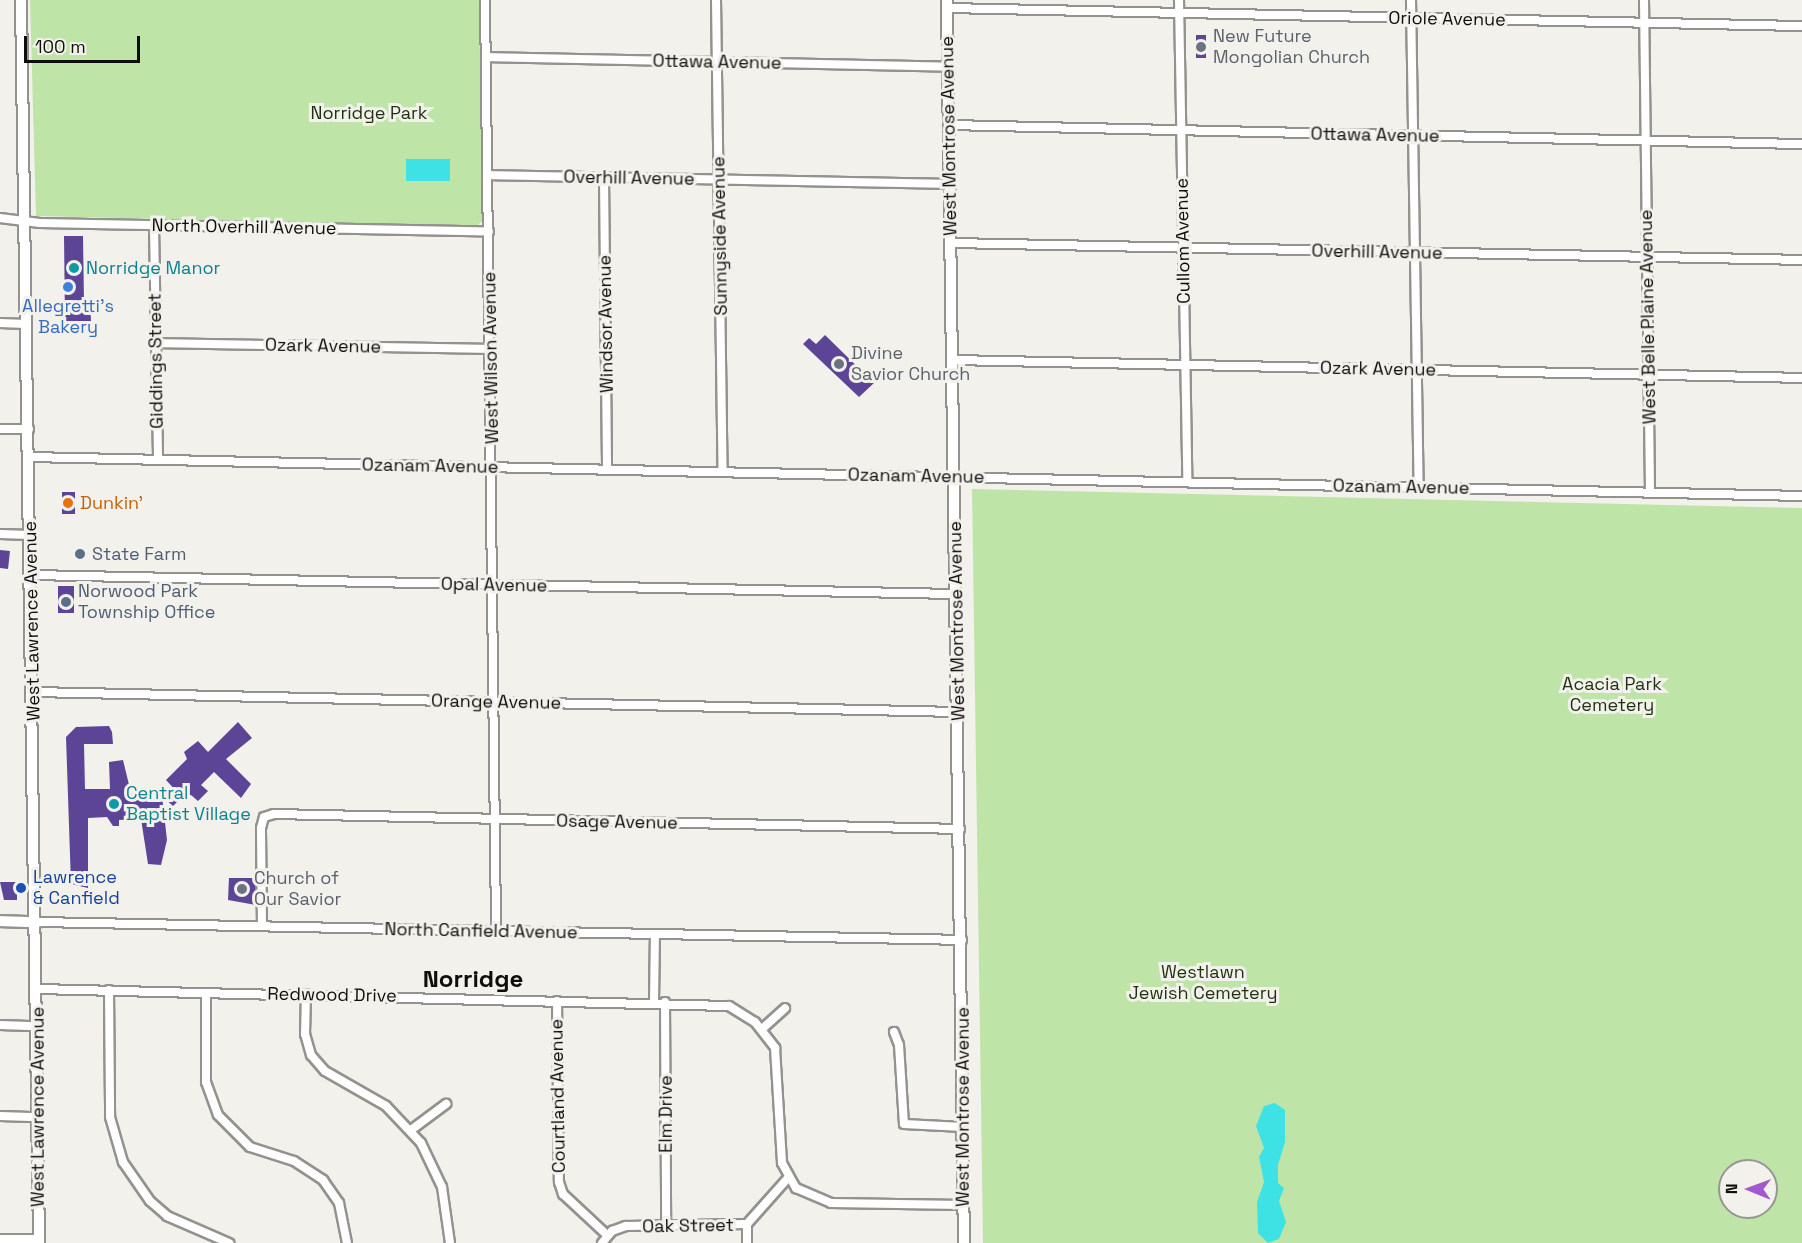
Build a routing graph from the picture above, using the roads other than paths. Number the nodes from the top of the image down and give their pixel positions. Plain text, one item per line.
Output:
1 (21, 0) edge
2 (485, 0) edge
3 (716, 0) edge
4 (1179, 0) edge
5 (1411, 0) edge
6 (1644, 0) edge
7 (947, 4) edge
8 (1179, 13) junction
9 (1411, 18) junction
10 (1644, 23) junction
11 (1802, 26) edge
12 (486, 57) junction
13 (717, 62) junction
14 (948, 67) junction
15 (949, 125) junction
16 (1181, 130) junction
17 (1413, 135) junction
18 (1646, 140) junction
19 (1802, 144) edge
20 (488, 175) junction
21 (604, 177) junction
22 (720, 179) junction
23 (950, 184) junction
24 (0, 218) edge
25 (24, 221) junction
26 (154, 225) junction
27 (489, 232) junction
28 (951, 243) junction
29 (1183, 248) junction
30 (1415, 252) junction
31 (1647, 257) junction
32 (1802, 260) edge
33 (0, 323) edge
34 (26, 324) junction
35 (156, 344) junction
36 (490, 349) junction
37 (953, 360) junction
38 (1185, 365) junction
39 (1417, 370) junction
40 (1649, 375) junction
41 (1802, 378) edge
42 (0, 429) edge
43 (28, 429) junction
44 (29, 457) junction
45 (158, 460) junction
46 (491, 468) junction
47 (607, 470) junction
48 (723, 472) junction
49 (956, 477) junction
50 (1187, 482) junction
51 (1419, 488) junction
52 (1650, 493) junction
53 (1802, 496) edge
54 (0, 534) edge
55 (31, 535) junction
56 (31, 574) junction
57 (492, 585) junction
58 (957, 594) junction
59 (34, 692) junction
60 (494, 702) junction
61 (958, 712) junction
62 (495, 819) junction
63 (960, 829) junction
64 (0, 921) edge
65 (37, 922) junction
66 (262, 926) junction
67 (496, 931) junction
68 (655, 934) junction
69 (962, 940) junction
70 (37, 989) junction
71 (108, 990) junction
72 (206, 993) junction
73 (306, 994) junction
74 (557, 1001) junction
75 (654, 1002) junction
76 (665, 1002) junction
77 (785, 1008) dead end
78 (0, 1025) edge
79 (37, 1026) junction
80 (762, 1029) junction
81 (894, 1032) dead end
82 (446, 1104) dead end
83 (0, 1116) edge
84 (38, 1117) junction
85 (963, 1127) junction
86 (411, 1130) junction
87 (788, 1178) junction
88 (964, 1205) junction
89 (747, 1224) junction
90 (666, 1226) junction
91 (606, 1235) junction
92 (0, 1239) edge
93 (39, 1241) edge
94 (230, 1243) edge
95 (347, 1243) edge
96 (450, 1243) edge
97 (602, 1243) edge
98 (747, 1243) edge
99 (964, 1243) edge

1 - 25 street, West Lawrence Avenue
2 - 12 street, West Wilson Avenue
3 - 13 street, Sunnyside Avenue
4 - 8 street, Cullom Avenue
5 - 9 street
6 - 10 street, West Belle Plaine Avenue
7 - 8 street, Oriole Avenue
7 - 14 street, West Montrose Avenue
8 - 9 street, Oriole Avenue
8 - 16 street, Cullom Avenue
9 - 10 street, Oriole Avenue
9 - 17 street
10 - 11 street, Oriole Avenue
10 - 18 street, West Belle Plaine Avenue
12 - 13 street, Ottawa Avenue
12 - 20 street, West Wilson Avenue
13 - 14 street, Ottawa Avenue
13 - 22 street, Sunnyside Avenue
14 - 15 street, West Montrose Avenue
15 - 16 street, Ottawa Avenue
15 - 23 street, West Montrose Avenue
16 - 17 street, Ottawa Avenue
16 - 29 street, Cullom Avenue
17 - 18 street, Ottawa Avenue
17 - 30 street
18 - 19 street, Ottawa Avenue
18 - 31 street, West Belle Plaine Avenue
20 - 21 street, Overhill Avenue
20 - 27 street, West Wilson Avenue
21 - 22 street, Overhill Avenue
21 - 47 street, Windsor Avenue
22 - 23 street, Overhill Avenue
22 - 48 street, Sunnyside Avenue
23 - 28 street, West Montrose Avenue
24 - 25 street, North Overhill Avenue
25 - 26 street, North Overhill Avenue
25 - 34 street, West Lawrence Avenue
26 - 27 street, North Overhill Avenue
26 - 35 street, Giddings Street
27 - 36 street, West Wilson Avenue
28 - 29 street, Overhill Avenue
28 - 37 street, West Montrose Avenue
29 - 30 street, Overhill Avenue
29 - 38 street, Cullom Avenue
30 - 31 street, Overhill Avenue
30 - 39 street
31 - 32 street, Overhill Avenue
31 - 40 street, West Belle Plaine Avenue
33 - 34 street
34 - 43 street, West Lawrence Avenue
35 - 36 street, Ozark Avenue
35 - 45 street, Giddings Street
36 - 46 street, West Wilson Avenue
37 - 38 street, Ozark Avenue
37 - 49 street, West Montrose Avenue
38 - 39 street, Ozark Avenue
38 - 50 street, Cullom Avenue
39 - 40 street, Ozark Avenue
39 - 51 street
40 - 41 street, Ozark Avenue
40 - 52 street, West Belle Plaine Avenue
42 - 43 street
43 - 44 street, West Lawrence Avenue
44 - 45 street, Ozanam Avenue
44 - 55 street, West Lawrence Avenue
45 - 46 street, Ozanam Avenue
46 - 47 street, Ozanam Avenue
46 - 57 street, West Wilson Avenue
47 - 48 street, Ozanam Avenue
48 - 49 street, Ozanam Avenue
49 - 50 street, Ozanam Avenue
49 - 58 street, West Montrose Avenue
50 - 51 street, Ozanam Avenue
51 - 52 street, Ozanam Avenue
52 - 53 street, Ozanam Avenue
54 - 55 street
55 - 56 street, West Lawrence Avenue
56 - 57 street, Opal Avenue
56 - 59 street, West Lawrence Avenue
57 - 58 street, Opal Avenue
57 - 60 street, West Wilson Avenue
58 - 61 street, West Montrose Avenue
59 - 60 street, Orange Avenue
59 - 65 street, West Lawrence Avenue
60 - 61 street, Orange Avenue
60 - 62 street, West Wilson Avenue
61 - 63 street, West Montrose Avenue
62 - 63 street, Osage Avenue
62 - 66 street, Osage Avenue
62 - 67 street, West Wilson Avenue
63 - 69 street, West Montrose Avenue
64 - 65 street, North Canfield Avenue
65 - 66 street, North Canfield Avenue
65 - 70 street, West Lawrence Avenue
66 - 67 street, North Canfield Avenue
67 - 68 street, North Canfield Avenue
68 - 69 street, North Canfield Avenue
68 - 75 street
69 - 85 street, West Montrose Avenue
70 - 71 street, Redwood Drive
70 - 79 street, West Lawrence Avenue
71 - 72 street, Redwood Drive
71 - 94 street
72 - 73 street, Redwood Drive
72 - 95 street
73 - 74 street, Redwood Drive
73 - 86 street
74 - 75 street, Redwood Drive
74 - 91 street, Courtland Avenue
75 - 76 street, Redwood Drive
76 - 80 street, Redwood Drive
76 - 90 street, Elm Drive
77 - 80 street
78 - 79 street
79 - 84 street, West Lawrence Avenue
80 - 87 street, Redwood Drive
81 - 85 street
82 - 86 street
83 - 84 street
84 - 93 street, West Lawrence Avenue
85 - 88 street, West Montrose Avenue
86 - 96 street
87 - 88 street
87 - 89 street, Oak Street
88 - 99 street, West Montrose Avenue
89 - 90 street, Oak Street
89 - 98 street
90 - 91 street, Oak Street
91 - 97 street
92 - 93 street

